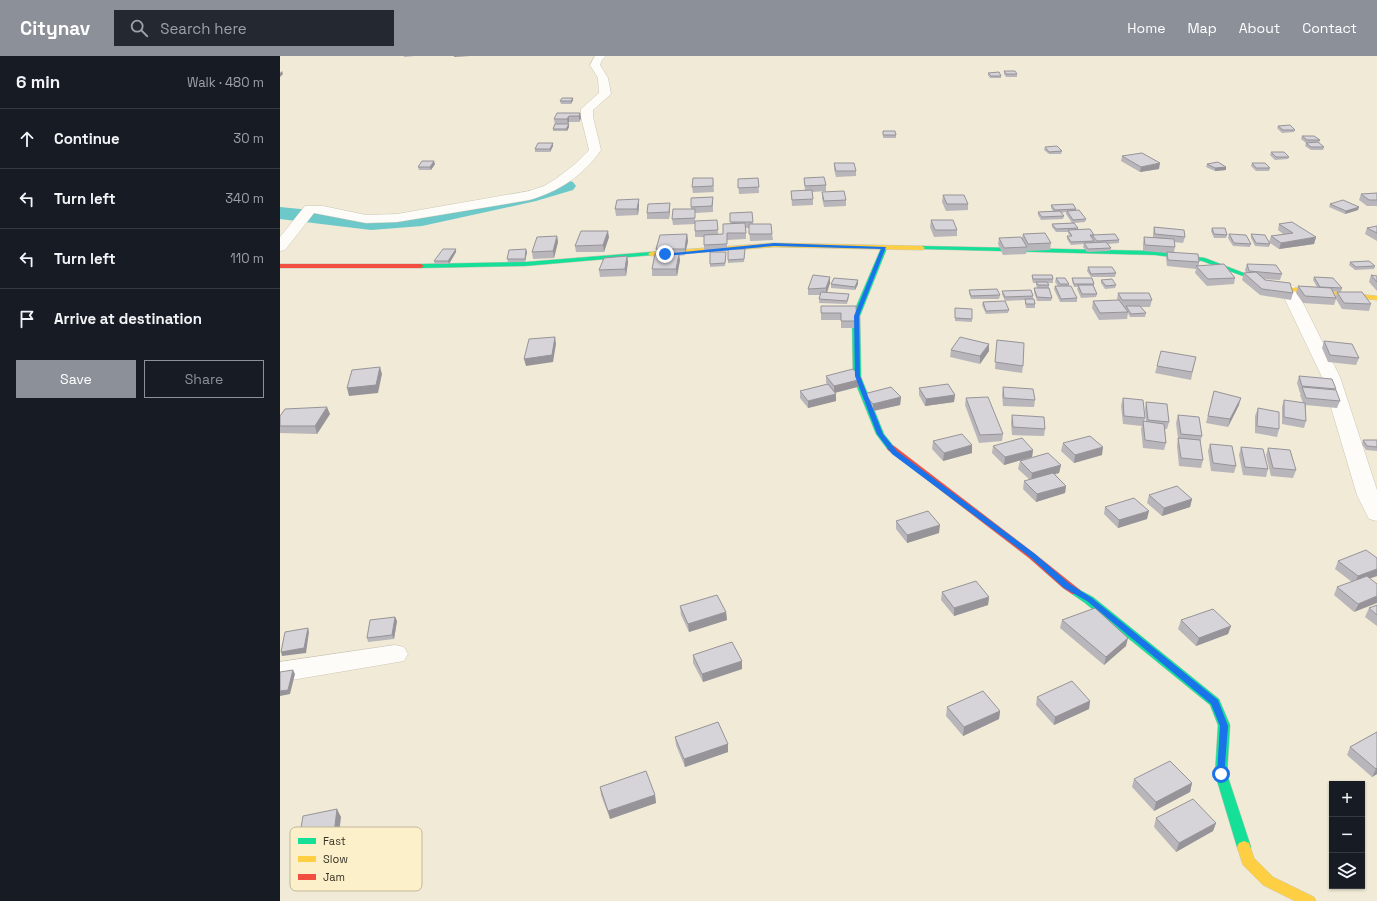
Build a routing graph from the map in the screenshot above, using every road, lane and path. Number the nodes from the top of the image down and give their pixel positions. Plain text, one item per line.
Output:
1 (601, 56) edge
2 (280, 246) edge
3 (884, 248) junction
4 (280, 266) edge
5 (1288, 289) junction
6 (1377, 298) edge
7 (1377, 514) edge
8 (395, 654) dead end
9 (280, 672) edge
10 (1309, 901) edge

1 - 2 street
3 - 4 street
3 - 5 street
3 - 10 street
5 - 6 street
5 - 7 street
8 - 9 street

